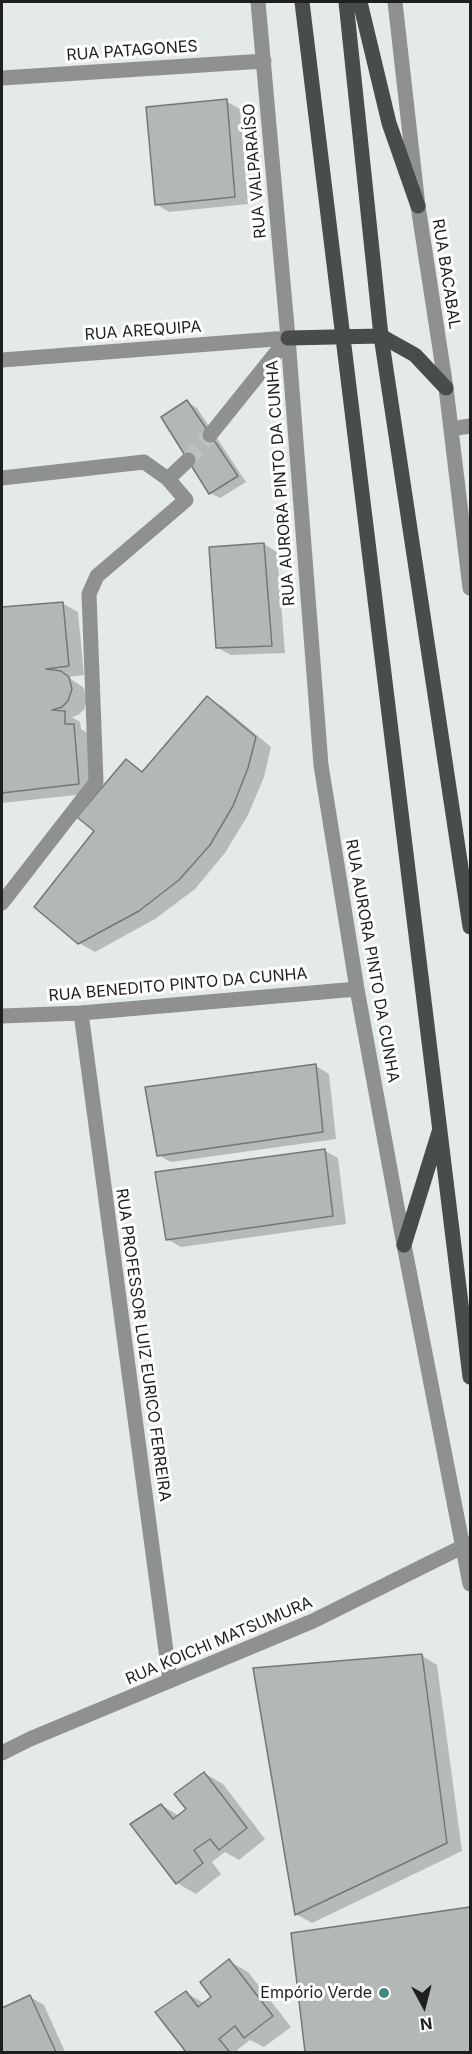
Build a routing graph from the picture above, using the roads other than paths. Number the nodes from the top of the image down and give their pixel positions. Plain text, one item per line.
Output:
1 (258, 2) edge
2 (302, 2) edge
3 (346, 2) edge
4 (360, 2) edge
5 (395, 2) edge
6 (264, 61) junction
7 (2, 78) edge
8 (418, 206) junction
9 (342, 335) junction
10 (381, 336) junction
11 (288, 338) junction
12 (2, 360) edge
13 (446, 388) junction
14 (471, 426) edge
15 (451, 429) junction
16 (210, 435) tunnel mouth
17 (188, 460) tunnel mouth
18 (2, 478) edge
19 (168, 479) junction
20 (471, 588) edge
21 (2, 903) edge
22 (471, 927) edge
23 (357, 988) junction
24 (81, 1013) junction
25 (2, 1016) edge
26 (440, 1127) junction
27 (404, 1245) junction
28 (471, 1377) edge
29 (467, 1545) edge
30 (471, 1584) edge
31 (170, 1681) junction
32 (2, 1753) edge

1 - 6 street, RUA VALPARAÍSO
2 - 9 main road
3 - 10 main road
4 - 8 main road
5 - 8 street, RUA BACABAL
6 - 7 street, RUA PATAGONES
6 - 11 street, RUA VALPARAÍSO
8 - 13 street, RUA BACABAL
9 - 10 main road
9 - 11 main road
9 - 26 main road
10 - 13 main road
10 - 22 main road
11 - 12 street, RUA AREQUIPA
11 - 16 street
11 - 23 street, RUA AURORA PINTO DA CUNHA
13 - 15 street, RUA BACABAL
14 - 15 street
15 - 20 street, RUA BACABAL
17 - 19 street
18 - 19 street
19 - 21 street
23 - 24 street, RUA BENEDITO PINTO DA CUNHA
23 - 27 street, RUA AURORA PINTO DA CUNHA
24 - 25 street, RUA BENEDITO PINTO DA CUNHA
24 - 31 street, RUA PROFESSOR LUIZ EURICO FERREIRA
26 - 27 main road
26 - 28 main road
27 - 29 street, RUA AURORA PINTO DA CUNHA
29 - 30 street, RUA AURORA PINTO DA CUNHA
29 - 31 street, RUA KOICHI MATSUMURA
31 - 32 street, RUA KOICHI MATSUMURA

